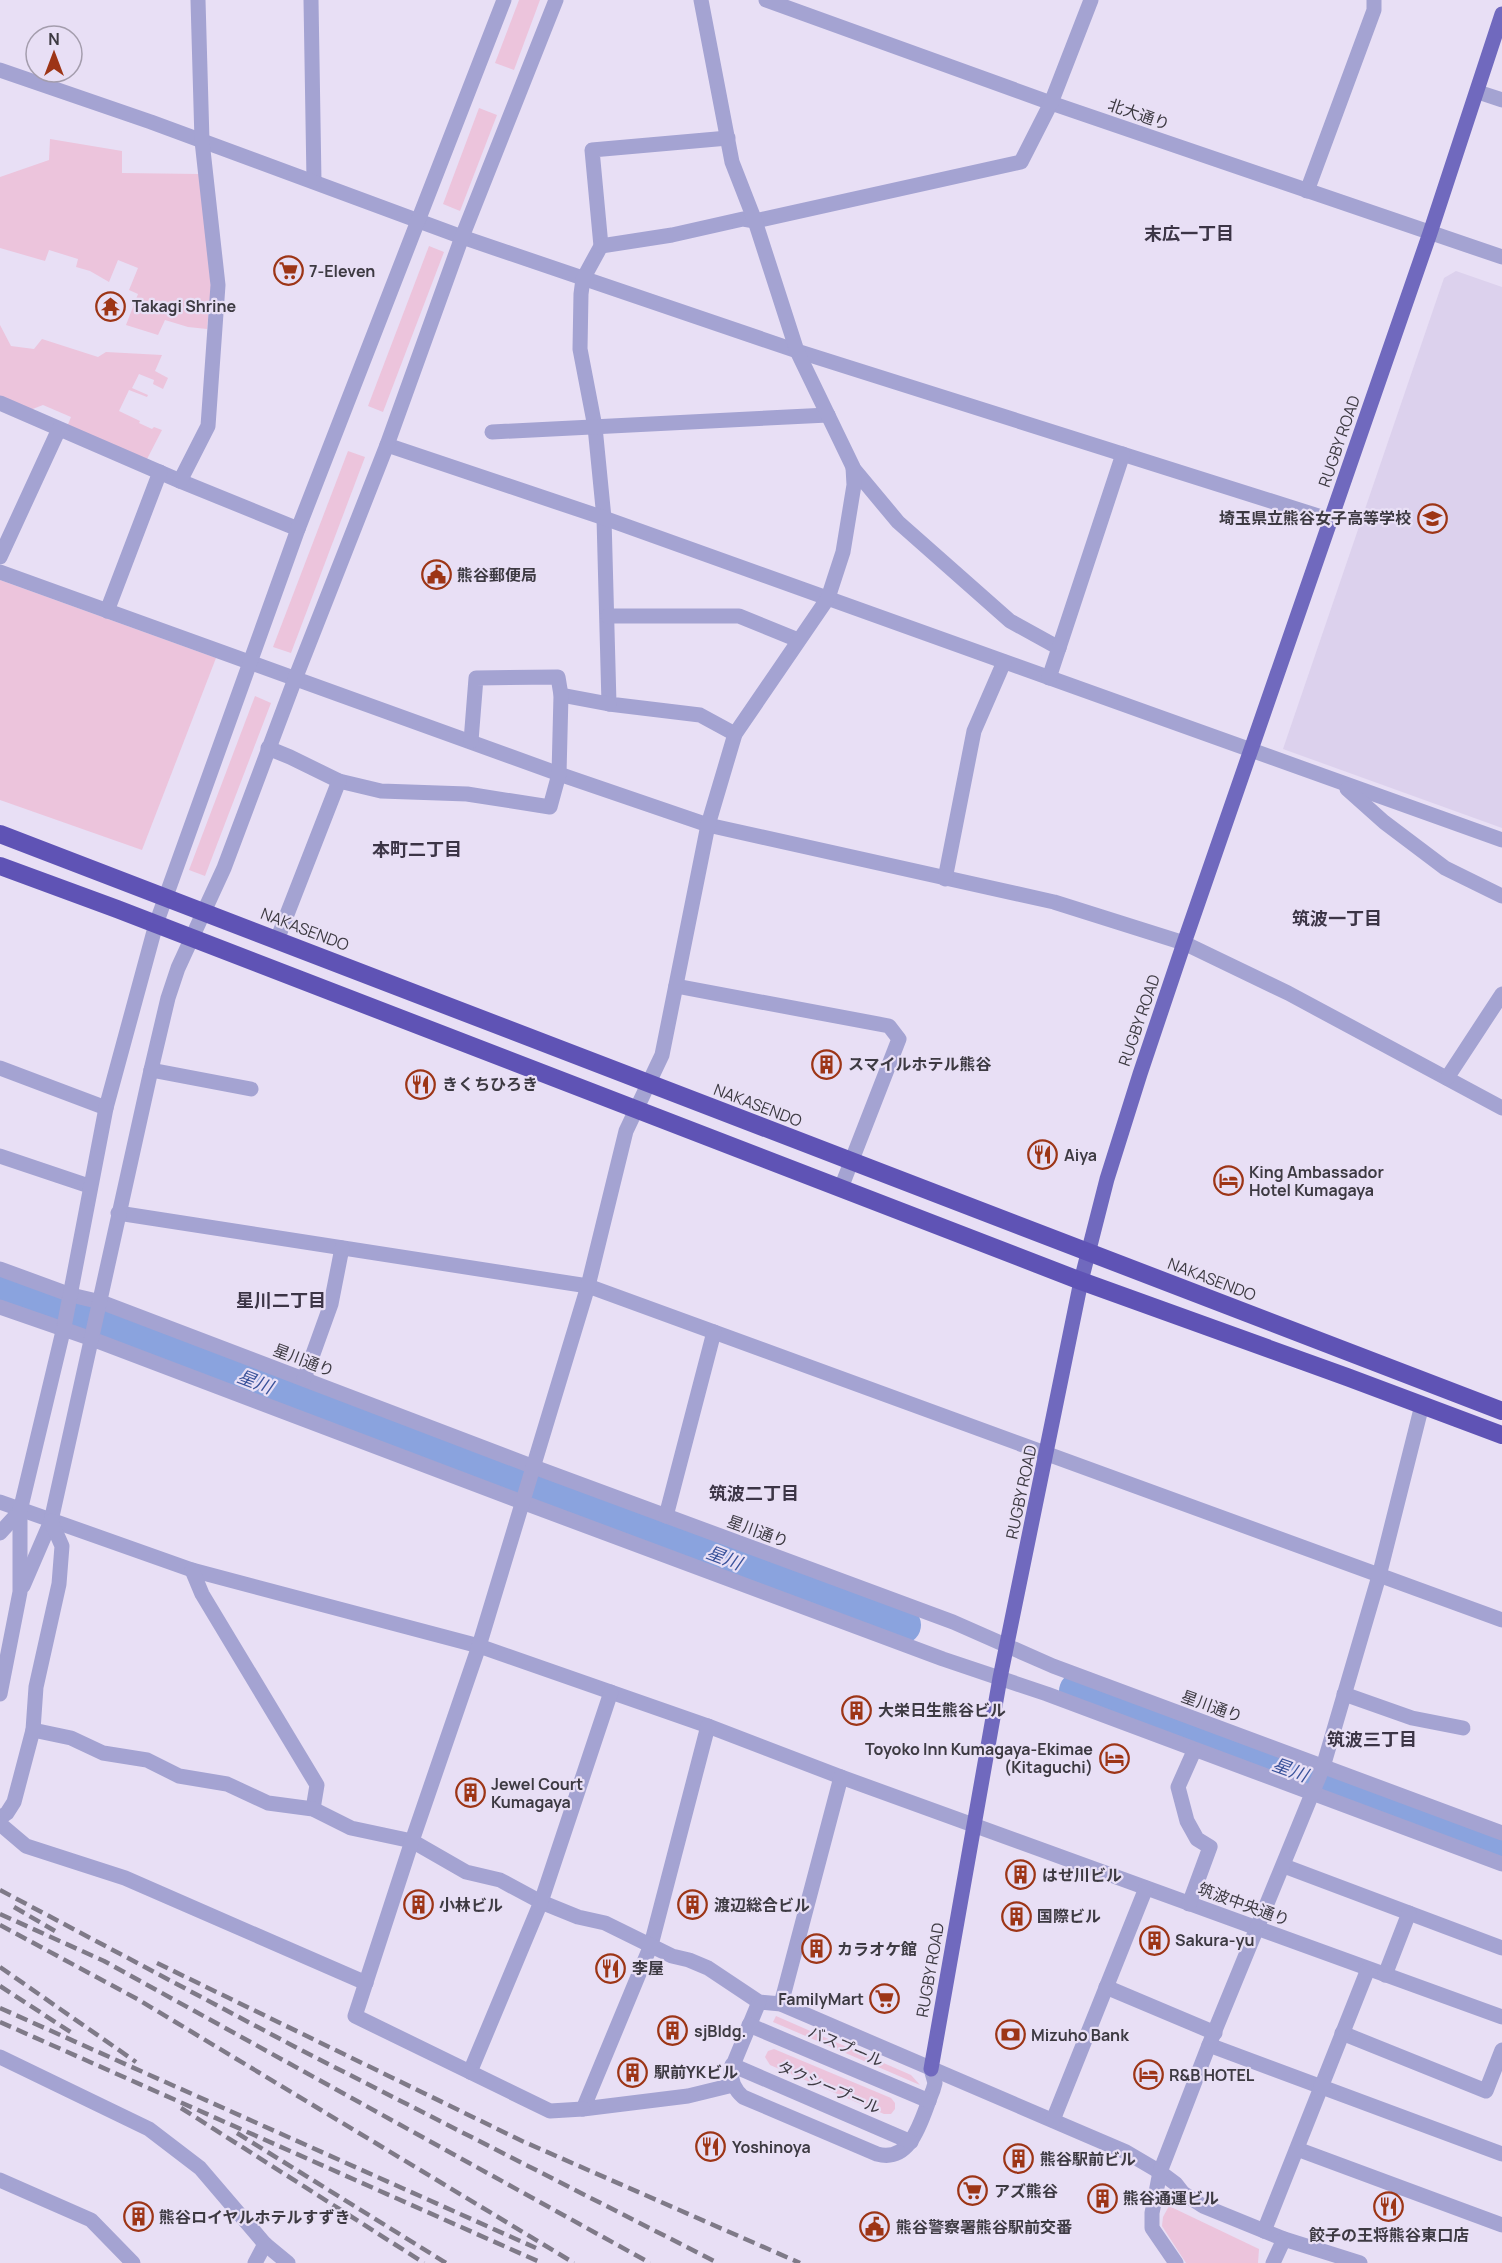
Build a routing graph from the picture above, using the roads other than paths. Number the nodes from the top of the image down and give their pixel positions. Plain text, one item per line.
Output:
1 (198, 0) edge
2 (310, 0) edge
3 (504, 0) edge
4 (556, 0) edge
5 (701, 0) edge
6 (766, 0) edge
7 (1091, 0) edge
8 (1374, 0) edge
9 (1502, 14) edge
10 (1502, 22) edge
11 (1493, 42) junction
12 (0, 70) edge
13 (1478, 92) junction
14 (1502, 100) edge
15 (1051, 103) junction
16 (728, 138) junction
17 (202, 141) junction
18 (314, 181) junction
19 (1307, 191) junction
20 (417, 220) junction
21 (755, 221) junction
22 (1430, 233) junction
23 (462, 237) junction
24 (601, 246) junction
25 (1502, 257) edge
26 (583, 279) junction
27 (797, 351) junction
28 (0, 403) edge
29 (828, 416) junction
30 (595, 427) junction
31 (59, 429) junction
32 (492, 432) dead end
33 (387, 445) junction
34 (1123, 454) junction
35 (853, 467) junction
36 (160, 472) junction
37 (180, 481) junction
38 (604, 518) junction
39 (1331, 520) junction
40 (298, 529) junction
41 (0, 557) edge
42 (0, 572) edge
43 (828, 598) junction
44 (107, 610) junction
45 (608, 616) junction
46 (798, 640) junction
47 (1059, 648) junction
48 (1004, 662) junction
49 (251, 663) junction
50 (1049, 678) junction
51 (295, 679) junction
52 (561, 695) junction
53 (609, 704) junction
54 (735, 734) junction
55 (471, 741) junction
56 (268, 748) junction
57 (1251, 751) junction
58 (559, 774) junction
59 (339, 781) junction
60 (1340, 783) junction
61 (708, 825) junction
62 (0, 834) edge
63 (1502, 840) edge
64 (0, 866) edge
65 (945, 879) junction
66 (1502, 896) edge
67 (165, 897) junction
68 (204, 912) junction
69 (156, 924) junction
70 (192, 938) junction
71 (276, 940) junction
72 (1184, 943) junction
73 (676, 987) junction
74 (1502, 994) edge
75 (0, 1068) edge
76 (151, 1070) junction
77 (1447, 1078) junction
78 (649, 1083) junction
79 (251, 1089) dead end
80 (106, 1107) junction
81 (1502, 1107) edge
82 (636, 1110) junction
83 (0, 1156) edge
84 (851, 1162) junction
85 (90, 1186) junction
86 (841, 1188) junction
87 (118, 1213) junction
88 (342, 1248) junction
89 (1088, 1252) junction
90 (0, 1269) edge
91 (1081, 1281) junction
92 (588, 1286) junction
93 (71, 1295) junction
94 (101, 1302) junction
95 (0, 1307) edge
96 (64, 1329) junction
97 (714, 1332) junction
98 (92, 1339) junction
99 (304, 1380) junction
100 (1422, 1404) junction
101 (1502, 1411) edge
102 (1502, 1435) edge
103 (1047, 1454) junction
104 (534, 1467) junction
105 (0, 1502) edge
106 (522, 1502) junction
107 (20, 1511) junction
108 (666, 1516) junction
109 (51, 1521) junction
110 (0, 1533) edge
111 (192, 1570) junction
112 (1379, 1576) junction
113 (20, 1592) junction
114 (1502, 1620) edge
115 (479, 1646) junction
116 (1007, 1646) junction
117 (1000, 1678) junction
118 (611, 1692) junction
119 (0, 1694) edge
120 (1344, 1694) junction
121 (708, 1726) junction
122 (1463, 1728) dead end
123 (33, 1730) junction
124 (1194, 1750) junction
125 (1323, 1767) junction
126 (841, 1777) junction
127 (1313, 1795) junction
128 (313, 1809) junction
129 (0, 1818) edge
130 (0, 1824) edge
131 (974, 1825) junction
132 (1502, 1833) edge
133 (412, 1841) junction
134 (1502, 1864) edge
135 (1284, 1866) junction
136 (1146, 1888) junction
137 (541, 1902) junction
138 (1189, 1904) junction
139 (1409, 1913) junction
140 (1258, 1929) junction
141 (651, 1945) junction
142 (1502, 1948) edge
143 (1368, 1969) junction
144 (1384, 1974) junction
145 (366, 1983) junction
146 (1106, 1987) junction
147 (759, 2002) junction
148 (782, 2004) junction
149 (1502, 2017) edge
150 (749, 2025) junction
151 (1342, 2033) junction
152 (1212, 2039) junction
153 (1502, 2050) edge
154 (0, 2057) edge
155 (732, 2065) junction
156 (931, 2069) junction
157 (470, 2072) junction
158 (734, 2085) junction
159 (1321, 2088) junction
160 (929, 2101) junction
161 (583, 2109) junction
162 (1053, 2120) junction
163 (911, 2142) junction
164 (1296, 2149) junction
165 (1502, 2154) edge
166 (1160, 2172) junction
167 (0, 2180) edge
168 (1502, 2225) edge
169 (1264, 2231) junction
170 (1284, 2239) junction
171 (265, 2244) junction
172 (133, 2263) edge
173 (255, 2263) edge
174 (288, 2263) edge
175 (1176, 2263) edge
176 (1273, 2263) edge
177 (1360, 2263) edge

1 - 17 street
2 - 18 street
3 - 20 street
4 - 23 street
5 - 16 street
6 - 15 street, 北大通り
7 - 15 street
8 - 19 street
9 - 11 main road, RUGBY ROAD
10 - 11 main road
11 - 13 main road, RUGBY ROAD
12 - 17 street
13 - 14 street
13 - 22 main road, RUGBY ROAD
15 - 19 street, 北大通り
15 - 21 street
16 - 21 street
16 - 24 street
17 - 18 street
17 - 37 street
18 - 20 street
19 - 22 street, 北大通り
20 - 23 street
20 - 40 street
21 - 24 street
21 - 27 street
22 - 25 street, 北大通り
22 - 39 main road, RUGBY ROAD
23 - 26 street
23 - 33 street
24 - 26 street
26 - 27 street
26 - 30 street
27 - 29 street
27 - 34 street
28 - 31 street
29 - 30 street
29 - 35 street
30 - 32 street
30 - 38 street
31 - 36 street
31 - 41 street
33 - 38 street
33 - 51 street
34 - 39 street
34 - 47 street
35 - 43 street
35 - 47 street
36 - 37 street
36 - 44 street
37 - 40 street
38 - 43 street
38 - 45 street
39 - 57 main road, RUGBY ROAD
40 - 49 street
42 - 44 street
43 - 46 street
43 - 48 street
44 - 49 street
45 - 46 street
45 - 53 street
46 - 54 street
47 - 50 street
48 - 50 street
48 - 65 street
49 - 51 street
49 - 67 street
50 - 57 street
51 - 55 street
51 - 56 street
52 - 53 street
52 - 55 street
52 - 58 street
53 - 54 street
54 - 61 street
55 - 58 street
56 - 59 street
56 - 68 street
57 - 60 street
57 - 72 main road, RUGBY ROAD
58 - 59 street
58 - 61 street
59 - 71 street
60 - 63 street
60 - 66 street
61 - 65 street
61 - 73 street
62 - 67 highway, NAKASENDO
64 - 69 highway
65 - 72 street
67 - 68 highway, NAKASENDO
67 - 69 street
68 - 70 street
68 - 71 highway, NAKASENDO
69 - 70 highway
69 - 80 street
70 - 76 street
70 - 82 highway
71 - 78 highway, NAKASENDO
72 - 77 street
72 - 89 main road, RUGBY ROAD
73 - 78 street
73 - 84 street
74 - 77 street
75 - 80 street
76 - 79 street
76 - 87 street
77 - 81 street
78 - 82 street
78 - 84 highway, NAKASENDO
80 - 85 street
82 - 86 highway
82 - 92 street
83 - 85 street
84 - 86 street
84 - 89 highway, NAKASENDO
85 - 93 street
86 - 91 highway
87 - 88 street
87 - 94 street
88 - 92 street
88 - 99 street
89 - 91 main road, RUGBY ROAD
89 - 101 highway, NAKASENDO
90 - 93 street, 星川通り
91 - 100 highway
91 - 103 main road, RUGBY ROAD
92 - 97 street
92 - 104 street
93 - 94 street, 星川通り
93 - 96 street
94 - 98 street
94 - 99 street, 星川通り
95 - 96 street
96 - 98 street
96 - 107 street
97 - 103 street
97 - 108 street
98 - 106 street
98 - 109 street
99 - 104 street, 星川通り
100 - 102 highway
100 - 112 street
103 - 112 street
103 - 116 main road, RUGBY ROAD
104 - 106 street
104 - 108 street, 星川通り
105 - 107 street, 筑波中央通り
106 - 115 street
106 - 117 street
107 - 109 street, 筑波中央通り
107 - 110 street
107 - 113 street
108 - 116 street, 星川通り
109 - 111 street, 筑波中央通り
109 - 113 street
109 - 123 street
111 - 115 street, 筑波中央通り
111 - 128 street
112 - 114 street
112 - 120 street
113 - 119 street
115 - 118 street, 筑波中央通り
115 - 133 street
116 - 117 main road, RUGBY ROAD
116 - 125 street, 星川通り
117 - 124 street
117 - 131 main road, RUGBY ROAD
118 - 121 street, 筑波中央通り
118 - 137 street
120 - 122 street
120 - 125 street
121 - 126 street, 筑波中央通り
121 - 141 street
123 - 128 street
123 - 129 street
124 - 127 street
124 - 138 street
125 - 127 street
125 - 132 street, 星川通り
126 - 131 street, 筑波中央通り
126 - 148 street
127 - 134 street
127 - 135 street
128 - 133 street
130 - 145 street
131 - 136 street, 筑波中央通り
131 - 156 main road, RUGBY ROAD
133 - 137 street
133 - 145 street
135 - 139 street
135 - 140 street
136 - 138 street, 筑波中央通り
136 - 146 street
137 - 141 street
137 - 157 street
138 - 140 street, 筑波中央通り
139 - 142 street
139 - 144 street
140 - 143 street, 筑波中央通り
140 - 152 street
141 - 147 street
141 - 161 street
143 - 144 street, 筑波中央通り
143 - 151 street
144 - 149 street, 筑波中央通り
145 - 157 street
146 - 152 street
146 - 162 street
147 - 148 street
147 - 150 street
148 - 156 street
150 - 155 street
150 - 160 street, バスプール
151 - 153 street
151 - 159 street
152 - 159 street
152 - 166 street
154 - 171 street
155 - 158 street
155 - 163 street, タクシープール
156 - 160 street
156 - 162 street
157 - 161 street
158 - 161 street
158 - 163 street
159 - 164 street
159 - 165 street
160 - 163 street
162 - 166 street
164 - 168 street
164 - 169 street
166 - 169 street
166 - 175 street
167 - 172 street
169 - 170 street
170 - 176 street
170 - 177 street
171 - 173 street
171 - 174 street

